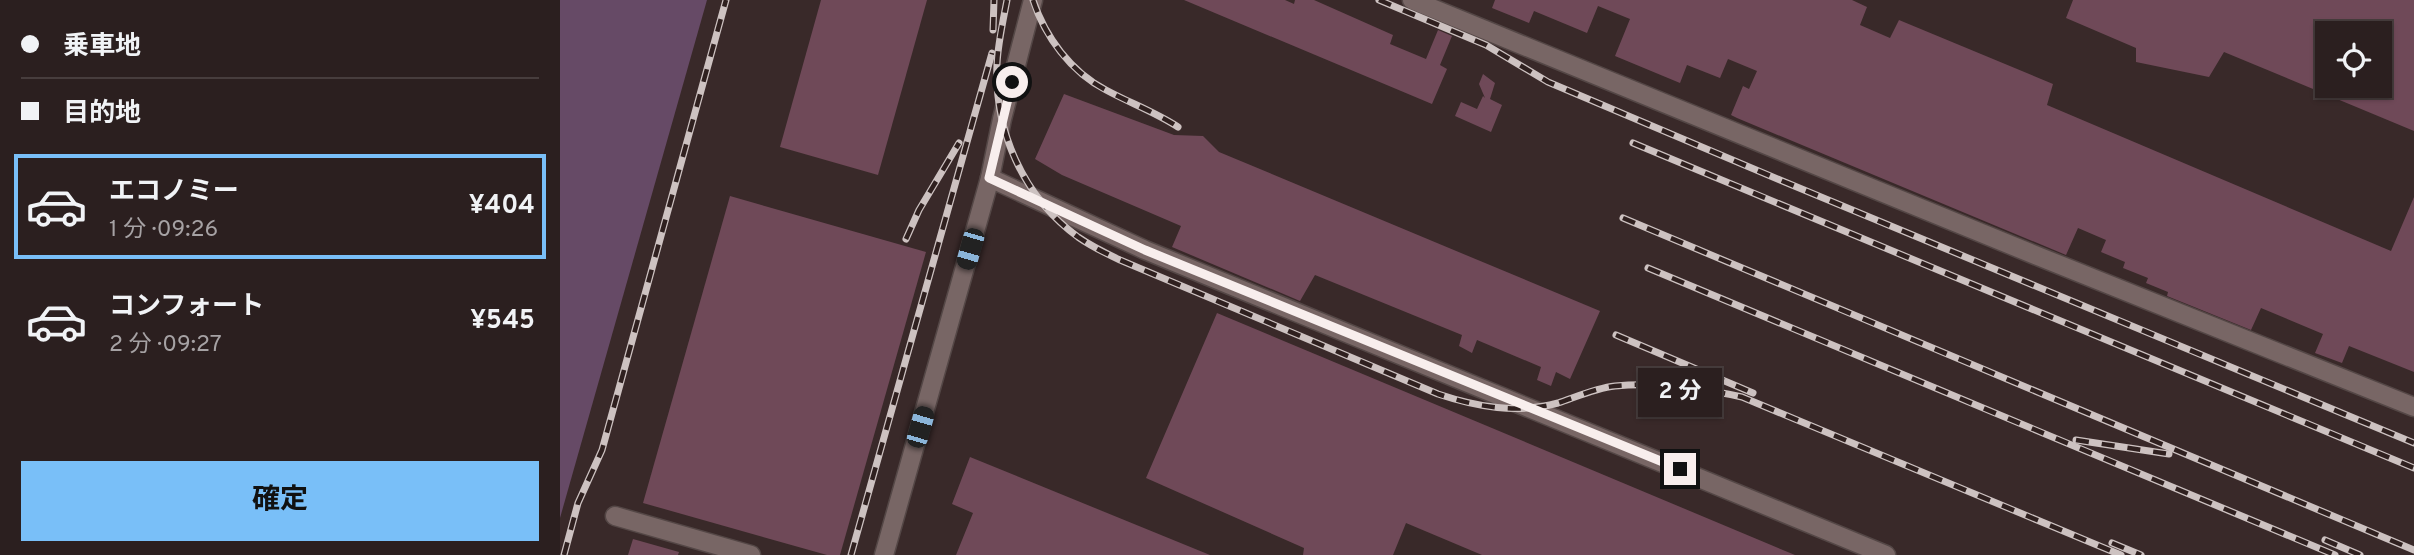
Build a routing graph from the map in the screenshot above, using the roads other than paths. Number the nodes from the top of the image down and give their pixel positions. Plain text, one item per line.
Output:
1 (1033, 0) edge
2 (1412, 0) edge
3 (989, 178) junction
4 (2414, 407) edge
5 (615, 516) dead end
6 (751, 555) edge
7 (884, 555) edge
8 (1886, 555) edge

1 - 3 lane
2 - 4 lane
3 - 7 lane
3 - 8 lane
5 - 6 lane

